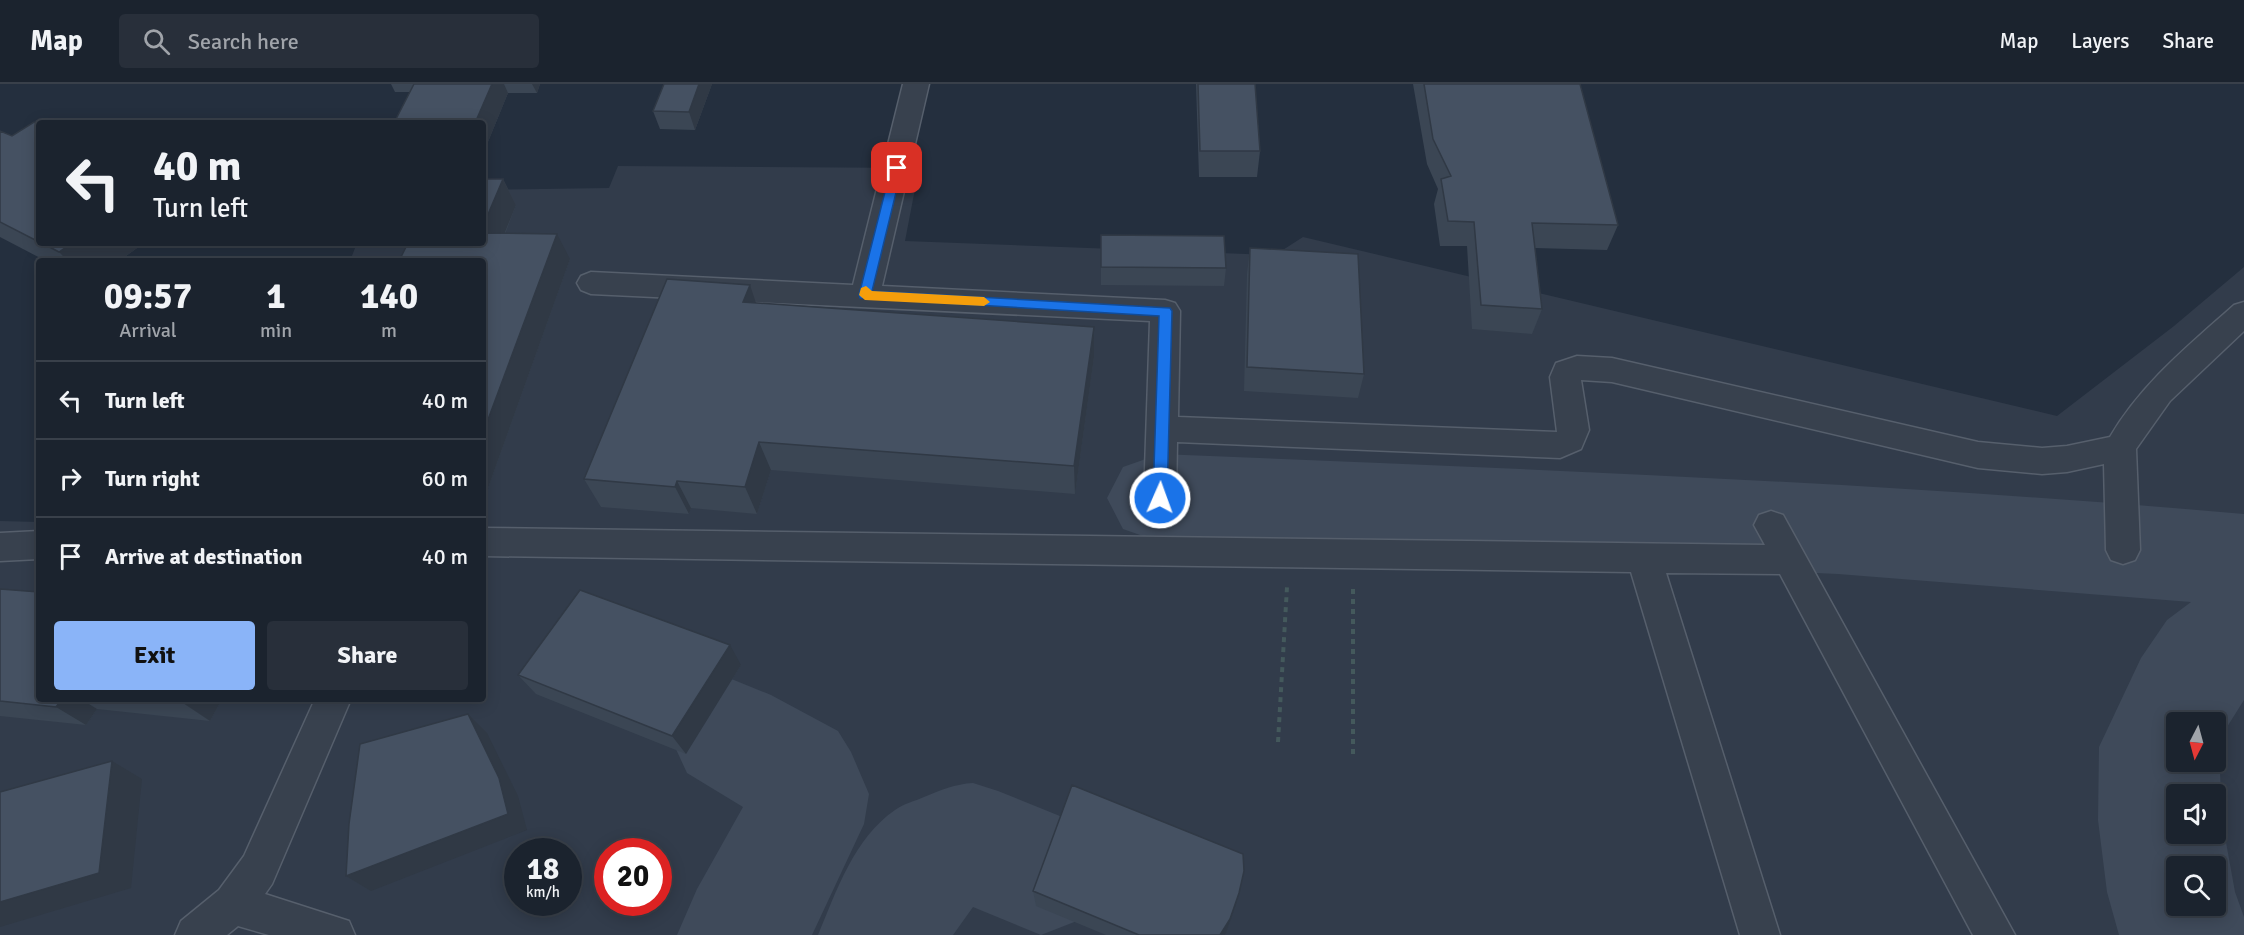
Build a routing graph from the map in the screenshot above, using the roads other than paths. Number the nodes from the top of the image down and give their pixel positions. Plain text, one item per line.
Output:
1 (916, 84) edge
2 (591, 283) dead end
3 (865, 295) junction
4 (2244, 313) edge
5 (1162, 429) junction
6 (2120, 448) junction
7 (1160, 498) dead end
8 (1771, 525) dead end
9 (486, 542) edge
10 (36, 545) edge
11 (0, 547) edge
12 (2123, 550) dead end
13 (1644, 558) junction
14 (1790, 560) junction
15 (332, 702) edge
16 (233, 904) junction
17 (195, 935) edge
18 (335, 935) edge
19 (1760, 935) edge
20 (1995, 935) edge

1 - 3 lane
2 - 3 lane
3 - 5 lane
4 - 6 lane
5 - 6 lane
5 - 7 lane
6 - 12 lane
8 - 14 lane
9 - 13 lane
10 - 11 lane
13 - 14 lane
13 - 19 lane
14 - 20 lane
15 - 16 lane
16 - 17 lane
16 - 18 lane

